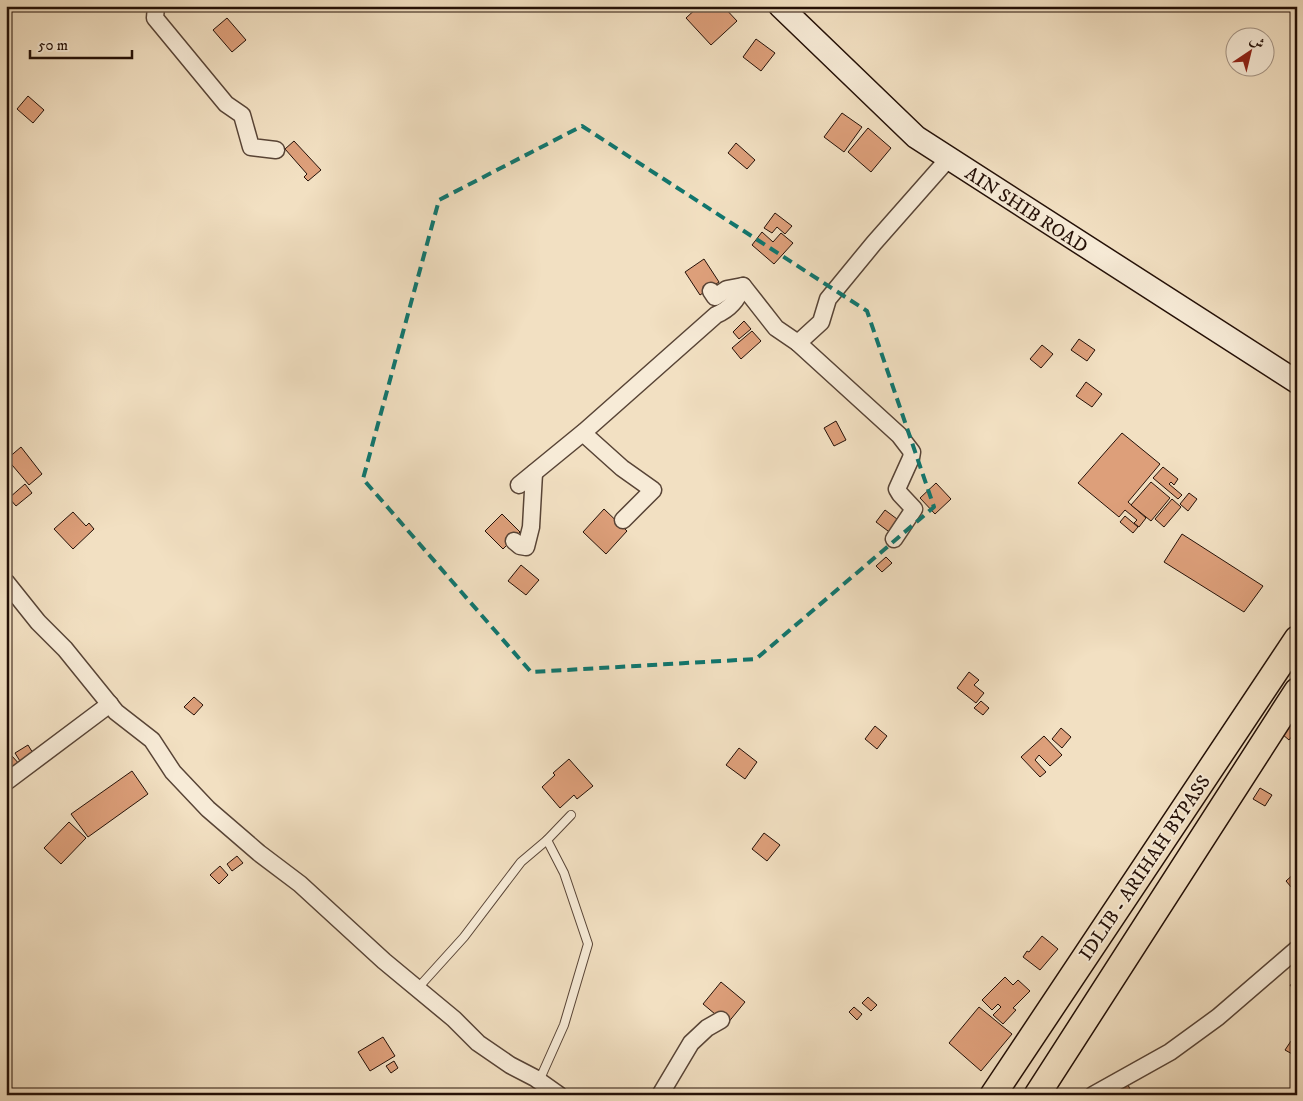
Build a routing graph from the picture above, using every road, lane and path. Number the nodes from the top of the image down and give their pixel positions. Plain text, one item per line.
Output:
1 (156, 6) edge
2 (780, 6) edge
3 (276, 150) dead end
4 (949, 158) junction
5 (743, 286) junction
6 (712, 291) dead end
7 (798, 342) junction
8 (1297, 382) edge
9 (583, 433) junction
10 (534, 472) junction
11 (519, 485) dead end
12 (623, 520) dead end
13 (894, 539) dead end
14 (514, 541) dead end
15 (6, 582) edge
16 (1297, 639) edge
17 (1297, 691) edge
18 (110, 704) junction
19 (6, 782) edge
20 (571, 815) dead end
21 (547, 840) junction
22 (1297, 949) edge
23 (417, 989) junction
24 (721, 1020) dead end
25 (539, 1081) junction
26 (559, 1095) edge
27 (660, 1095) edge
28 (993, 1095) edge
29 (1037, 1095) edge
30 (1094, 1095) edge

1 - 3 street
2 - 4 main road, AIN SHIB ROAD
4 - 7 street
4 - 8 main road, AIN SHIB ROAD
5 - 6 street
5 - 7 street
5 - 9 street
7 - 13 street
9 - 10 street
9 - 12 street
10 - 11 street
10 - 14 street
15 - 18 street
16 - 28 main road, IDLIB - ARIHAH BYPASS
17 - 29 main road, IDLIB - ARIHAH BYPASS
18 - 19 street
18 - 23 street
20 - 21 lane
21 - 23 lane
21 - 25 lane
22 - 30 street
23 - 25 street
24 - 27 street
25 - 26 street

